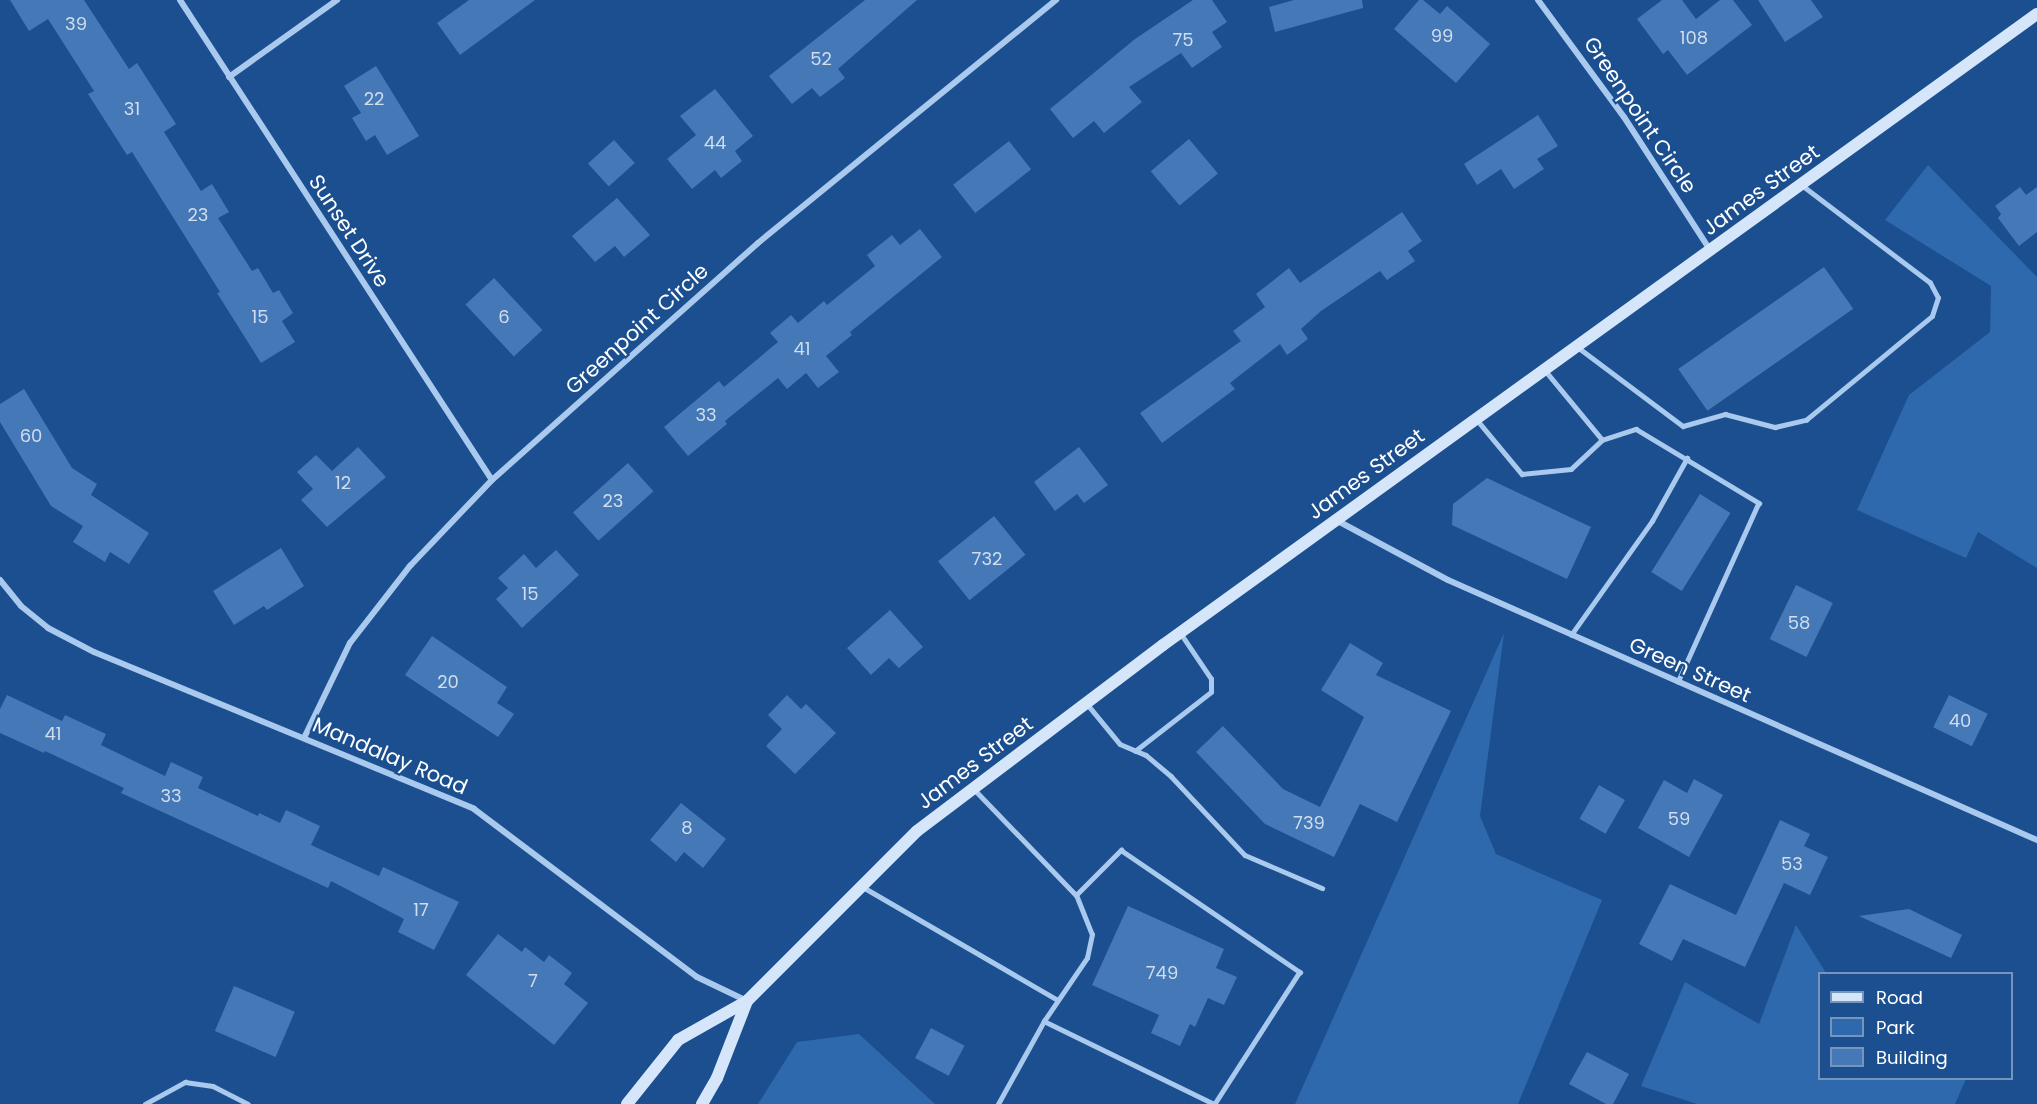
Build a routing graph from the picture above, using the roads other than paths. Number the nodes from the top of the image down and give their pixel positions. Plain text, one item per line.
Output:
1 (180, 0) edge
2 (337, 0) edge
3 (1055, 0) edge
4 (1538, 0) edge
5 (2037, 14) edge
6 (229, 77) junction
7 (1802, 185) junction
8 (1710, 250) junction
9 (1577, 346) junction
10 (1544, 369) junction
11 (1476, 419) junction
12 (1602, 440) junction
13 (1688, 458) junction
14 (492, 480) junction
15 (1336, 519) junction
16 (0, 580) edge
17 (1180, 633) junction
18 (1571, 635) junction
19 (1678, 682) junction
20 (1086, 703) junction
21 (304, 738) junction
22 (1135, 751) junction
23 (974, 788) junction
24 (2037, 840) edge
25 (862, 886) junction
26 (1322, 888) dead end
27 (1077, 895) junction
28 (747, 1000) junction
29 (1058, 1000) junction
30 (1044, 1021) junction
31 (145, 1104) edge
32 (248, 1104) edge
33 (627, 1104) edge
34 (702, 1104) edge
35 (998, 1104) edge
36 (1214, 1104) edge

1 - 6 street, Sunset Drive
2 - 6 street
3 - 14 street, Greenpoint Circle
4 - 8 street, Greenpoint Circle
5 - 7 main road, James Street
6 - 14 street, Sunset Drive
7 - 8 main road, James Street
7 - 9 lane
8 - 9 main road, James Street
9 - 10 main road, James Street
10 - 11 main road, James Street
10 - 12 lane
11 - 12 lane
11 - 15 main road, James Street
12 - 13 lane
13 - 18 lane
13 - 19 lane
14 - 21 street, Greenpoint Circle
15 - 17 main road, James Street
15 - 18 street, Green Street
16 - 21 street, Mandalay Road
17 - 20 main road, James Street
17 - 22 lane
18 - 19 street, Green Street
19 - 24 street, Green Street
20 - 22 lane
20 - 23 main road, James Street
21 - 28 street, Mandalay Road
22 - 26 lane
23 - 25 main road, James Street
23 - 27 lane
25 - 28 main road, James Street
25 - 29 lane
27 - 29 lane
27 - 36 lane
28 - 33 main road, James Street
28 - 34 main road, James Street
29 - 30 lane
30 - 35 lane
30 - 36 lane
31 - 32 lane

